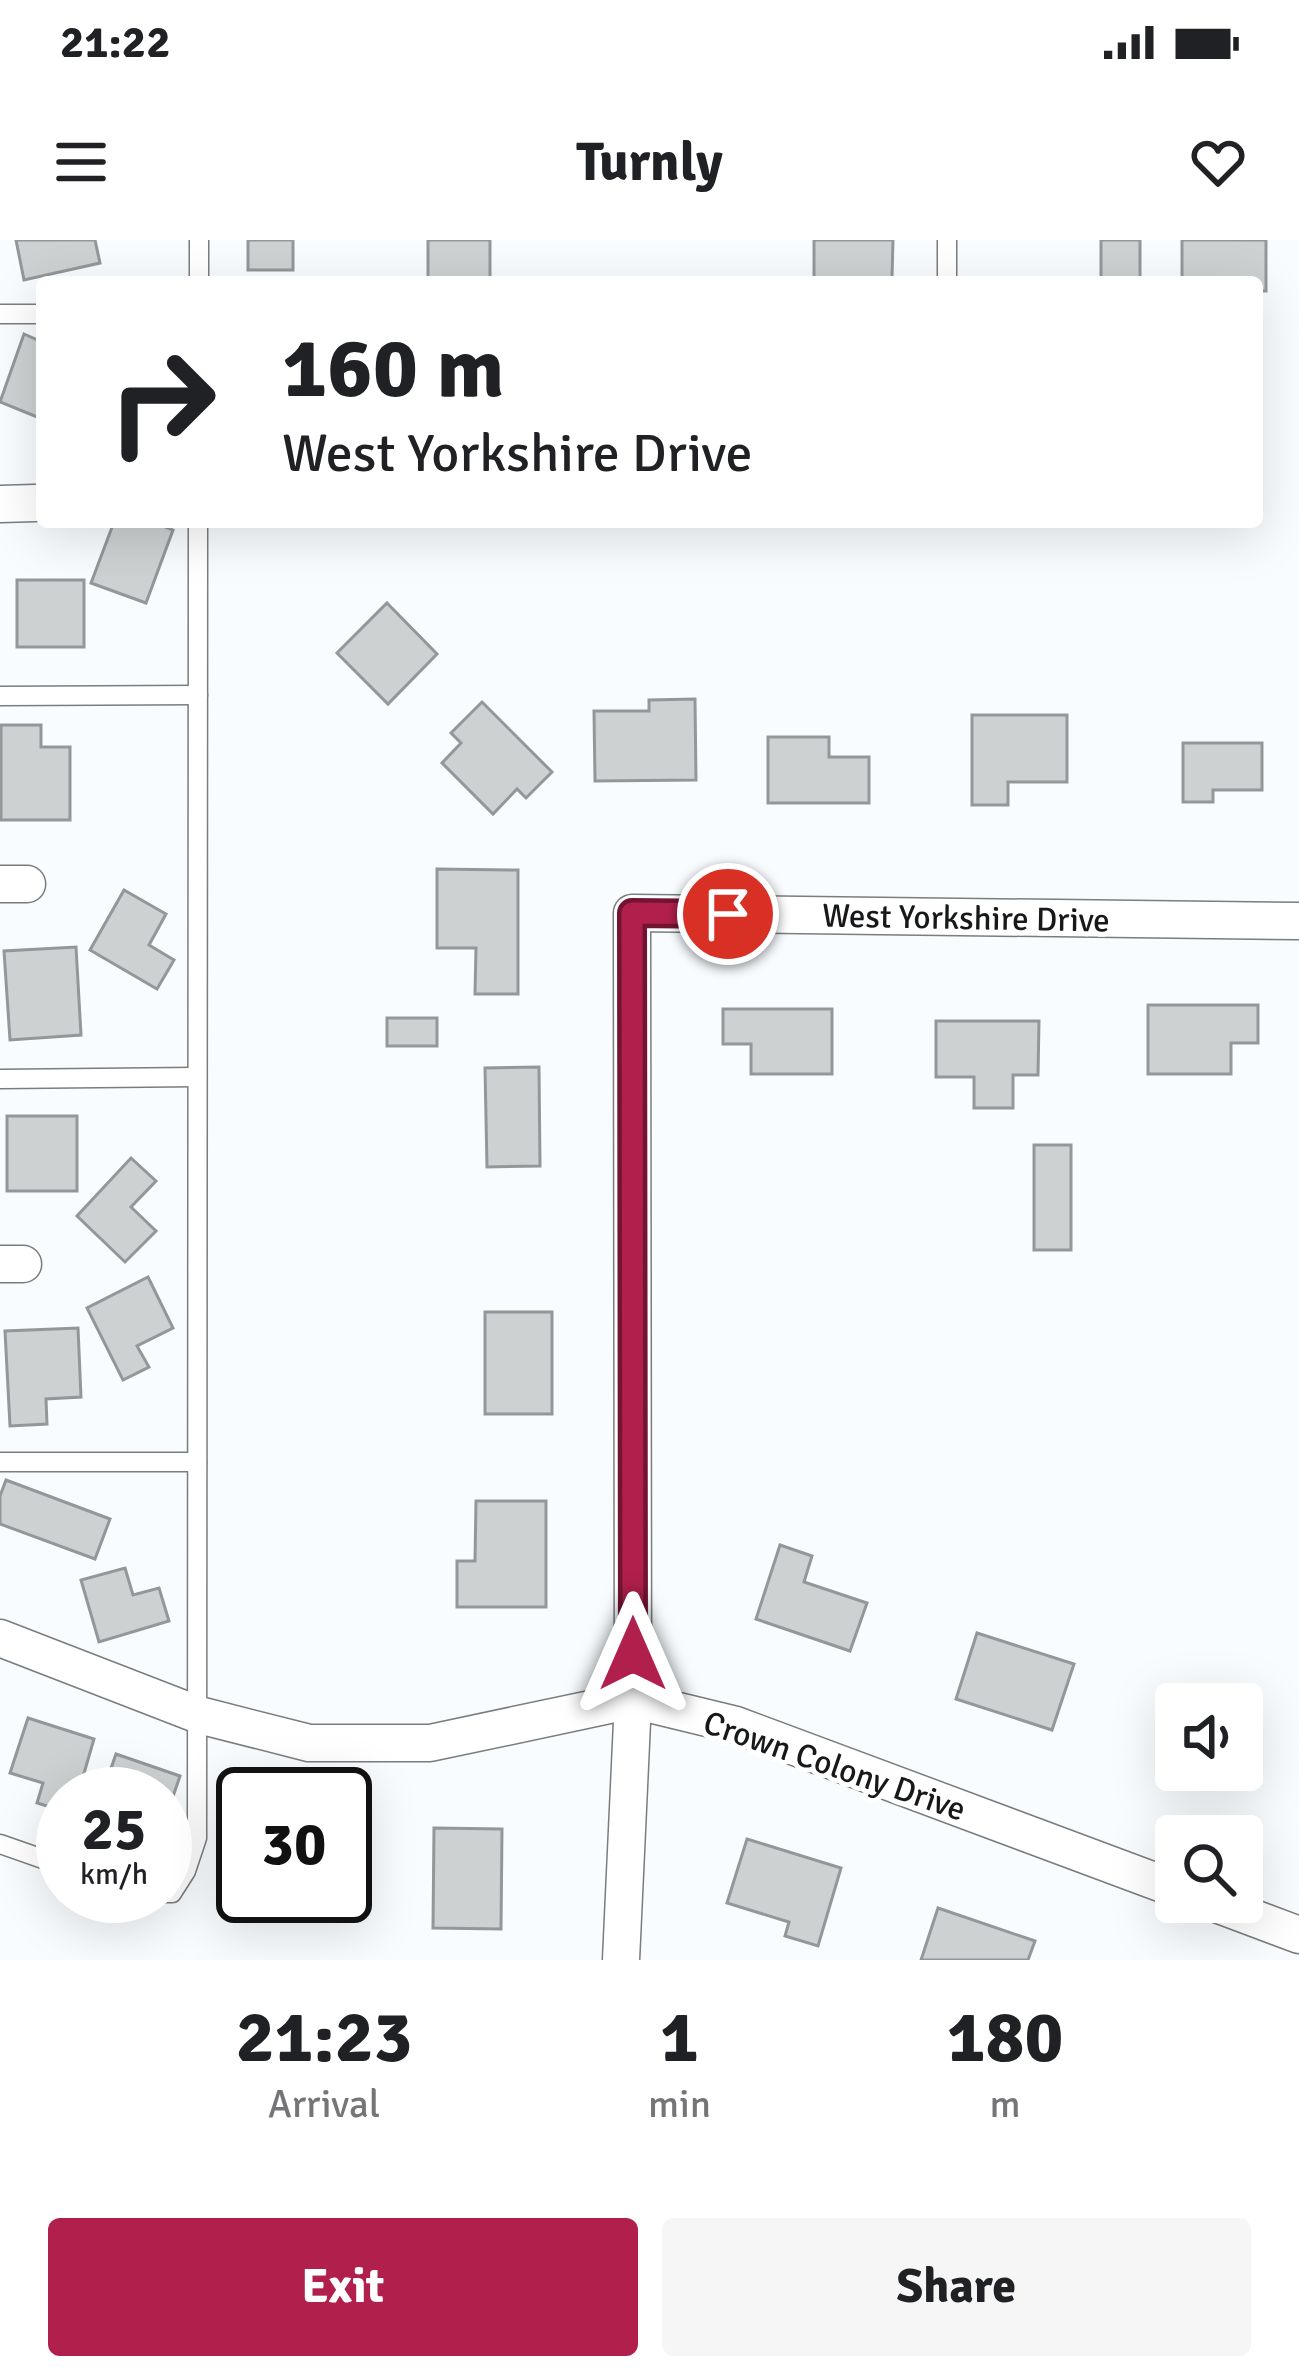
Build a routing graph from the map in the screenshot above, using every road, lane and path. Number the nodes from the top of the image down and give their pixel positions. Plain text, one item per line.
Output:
1 (199, 240) edge
2 (947, 240) edge
3 (199, 276) edge
4 (947, 276) edge
5 (0, 314) edge
6 (36, 314) edge
7 (198, 528) edge
8 (198, 695) junction
9 (0, 696) edge
10 (1299, 921) edge
11 (196, 1077) junction
12 (0, 1079) edge
13 (0, 1462) edge
14 (197, 1462) junction
15 (0, 1638) edge
16 (633, 1700) junction
17 (198, 1715) junction
18 (0, 1844) edge
19 (192, 1850) edge
20 (36, 1857) edge
21 (1155, 1881) edge
22 (1263, 1922) edge
23 (1299, 1935) edge
24 (621, 1960) edge

1 - 3 lane
2 - 4 lane
5 - 6 lane
7 - 8 lane
8 - 9 lane
8 - 11 lane
10 - 16 street, West Yorkshire Drive
11 - 12 lane
11 - 14 lane
13 - 14 lane
14 - 17 lane
15 - 17 street, Crown Colony Drive
16 - 17 street, Crown Colony Drive
16 - 21 street, Crown Colony Drive
16 - 24 street
17 - 19 lane
18 - 20 lane
22 - 23 street

